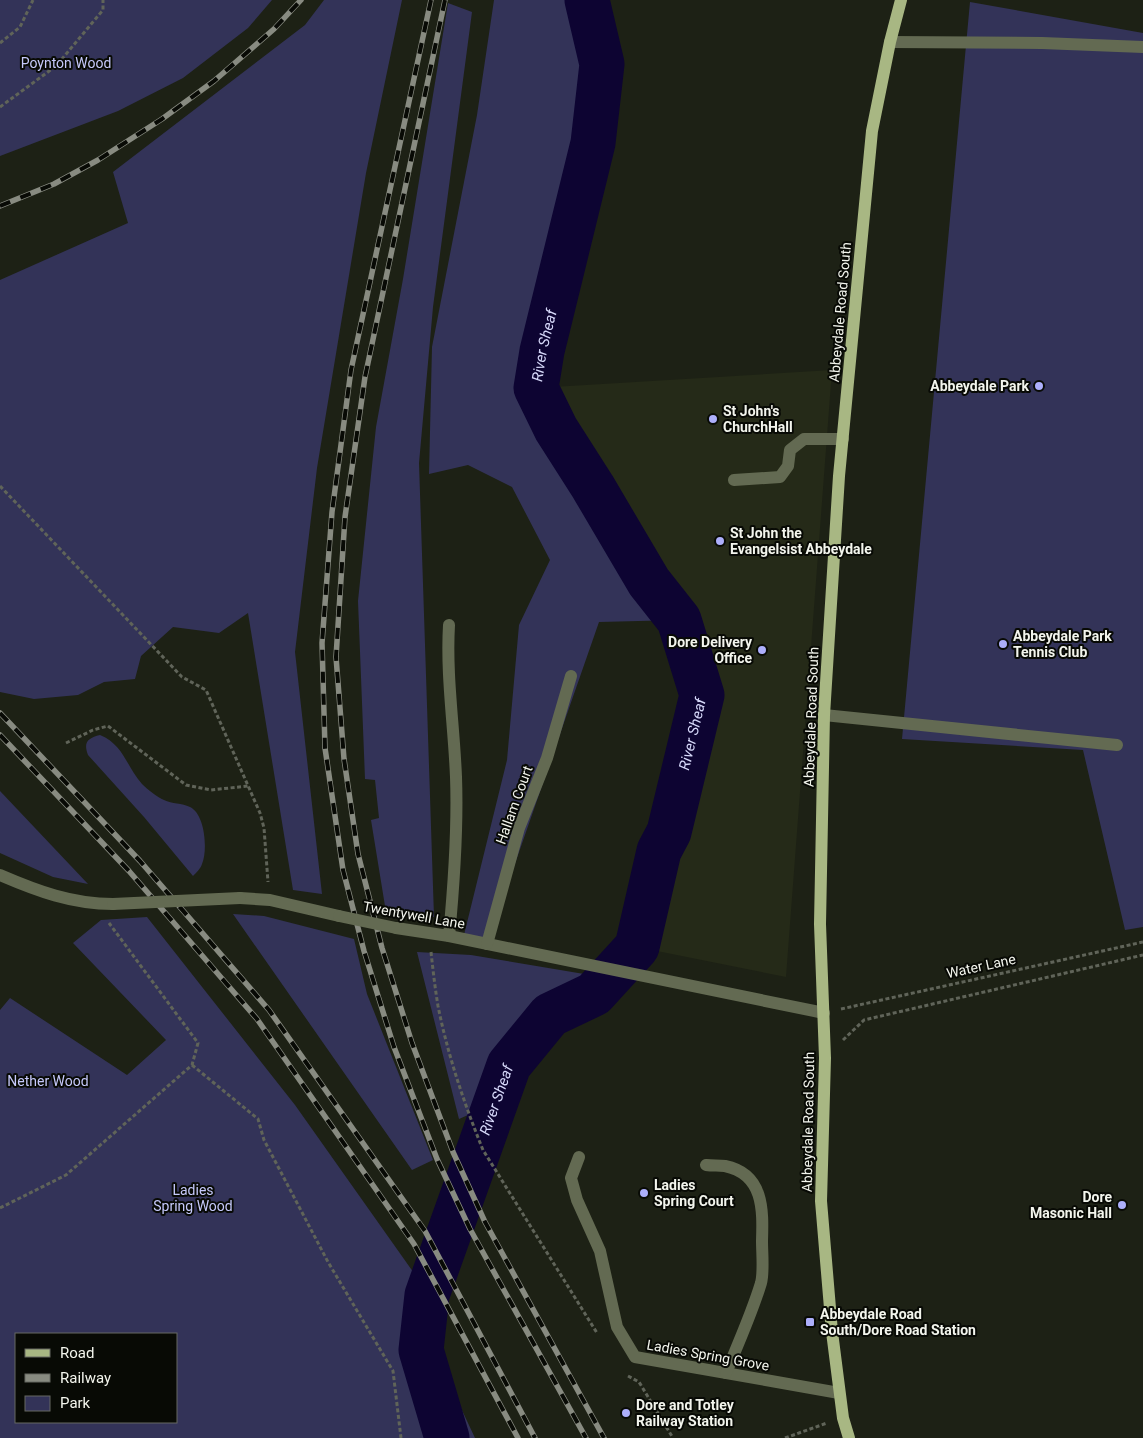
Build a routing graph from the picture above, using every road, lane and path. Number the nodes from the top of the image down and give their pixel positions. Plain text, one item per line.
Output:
1 (33, 0) edge
2 (103, 0) edge
3 (901, 0) edge
4 (890, 42) junction
5 (0, 43) edge
6 (1143, 47) edge
7 (0, 107) edge
8 (843, 439) junction
9 (734, 480) dead end
10 (0, 486) edge
11 (449, 625) dead end
12 (571, 676) dead end
13 (824, 716) junction
14 (66, 743) dead end
15 (1117, 745) dead end
16 (248, 786) junction
17 (0, 875) edge
18 (270, 900) junction
19 (108, 904) junction
20 (430, 934) junction
21 (449, 936) junction
22 (1143, 942) edge
23 (487, 944) junction
24 (1143, 955) edge
25 (824, 1013) junction
26 (824, 1058) junction
27 (192, 1065) junction
28 (579, 1157) dead end
29 (706, 1165) dead end
30 (0, 1208) edge
31 (601, 1339) dead end
32 (622, 1372) dead end
33 (726, 1373) junction
34 (839, 1393) junction
35 (843, 1418) junction
36 (401, 1438) edge
37 (674, 1438) edge
38 (785, 1438) edge
39 (848, 1438) edge

1 - 5 path
2 - 7 path
3 - 4 main road, Abbeydale Road South
4 - 6 street
4 - 8 main road, Abbeydale Road South
8 - 9 street
8 - 13 main road, Abbeydale Road South
10 - 16 path
11 - 21 street
12 - 23 street, Hallam Court
13 - 15 street
13 - 25 main road, Abbeydale Road South
14 - 16 path
16 - 18 path
17 - 19 street, Twentywell Lane
18 - 19 street, Twentywell Lane, bridge
18 - 20 street, Twentywell Lane, bridge
19 - 27 path
20 - 21 street, Twentywell Lane
20 - 31 path
21 - 23 street, Twentywell Lane
22 - 25 path, Water Lane
23 - 25 street, Twentywell Lane
24 - 26 path
25 - 26 main road, Abbeydale Road South
26 - 34 main road, Abbeydale Road South
27 - 30 path
27 - 36 path
28 - 33 street, Ladies Spring Grove
29 - 33 street
32 - 37 path
33 - 34 street, Ladies Spring Grove
34 - 35 main road, Abbeydale Road South
35 - 38 path
35 - 39 main road, Abbeydale Road South

